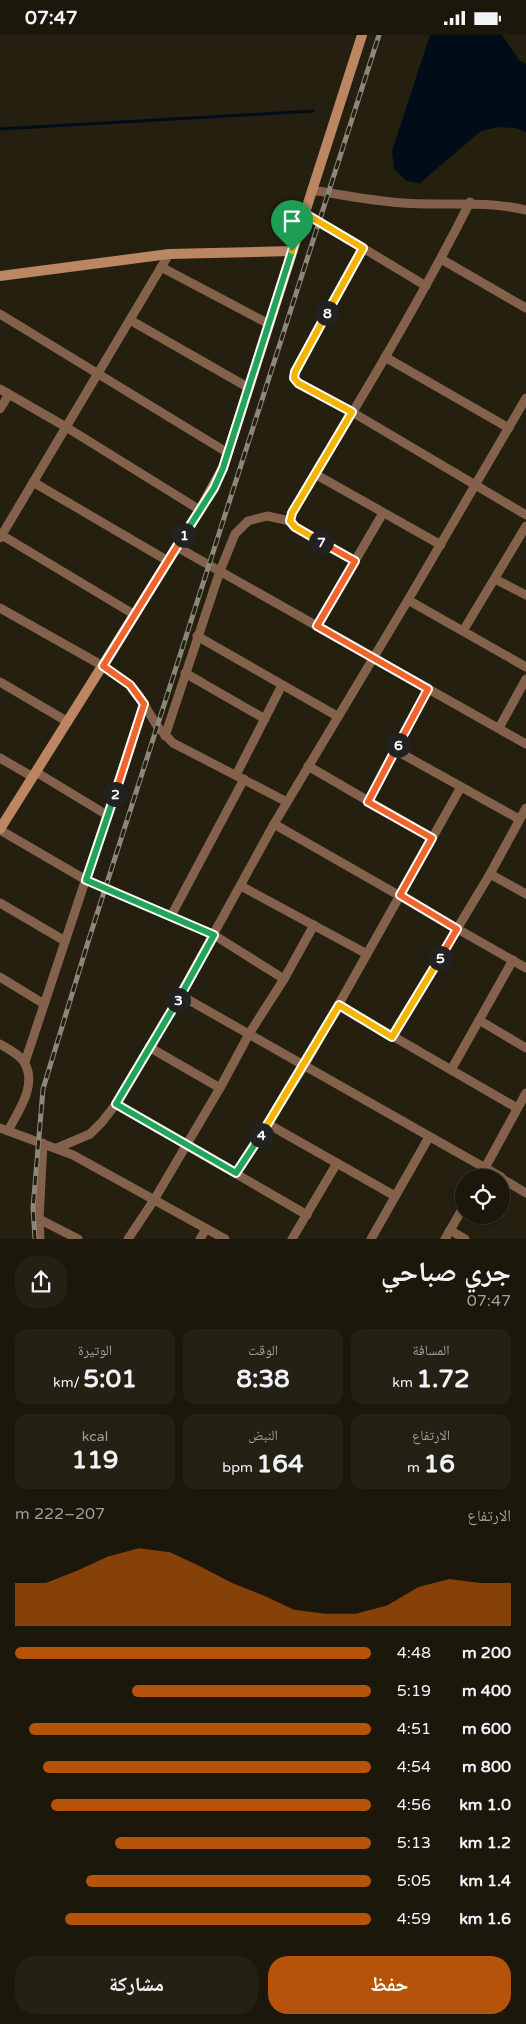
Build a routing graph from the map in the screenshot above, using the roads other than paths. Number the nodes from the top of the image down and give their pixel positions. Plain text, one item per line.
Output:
1 (362, 35) edge
2 (312, 190) junction
3 (470, 202) junction
4 (526, 210) edge
5 (304, 213) junction
6 (363, 248) junction
7 (292, 251) junction
8 (169, 254) junction
9 (441, 259) junction
10 (161, 267) junction
11 (1, 278) edge
12 (426, 285) junction
13 (526, 308) edge
14 (0, 314) edge
15 (130, 320) junction
16 (269, 324) junction
17 (386, 357) junction
18 (97, 373) junction
19 (249, 388) junction
20 (0, 389) edge
21 (8, 394) junction
22 (526, 398) edge
23 (0, 409) edge
24 (352, 412) junction
25 (66, 427) junction
26 (509, 428) junction
27 (228, 453) junction
28 (315, 474) junction
29 (33, 482) junction
30 (475, 486) junction
31 (200, 510) junction
32 (383, 513) junction
33 (526, 515) edge
34 (290, 521) junction
35 (526, 526) edge
36 (1, 536) edge
37 (441, 545) junction
38 (177, 547) junction
39 (168, 561) junction
40 (355, 561) junction
41 (220, 571) junction
42 (495, 579) junction
43 (526, 595) edge
44 (408, 600) junction
45 (0, 608) edge
46 (135, 615) junction
47 (317, 626) junction
48 (464, 631) junction
49 (197, 636) junction
50 (374, 657) junction
51 (103, 666) junction
52 (526, 667) edge
53 (185, 673) junction
54 (526, 679) edge
55 (0, 682) edge
56 (282, 685) junction
57 (428, 689) junction
58 (144, 704) junction
59 (337, 716) junction
60 (265, 719) junction
61 (68, 721) junction
62 (498, 728) junction
63 (165, 736) junction
64 (526, 744) edge
65 (395, 750) junction
66 (0, 758) edge
67 (308, 766) junction
68 (34, 775) junction
69 (240, 777) junction
70 (461, 787) junction
71 (287, 802) junction
72 (368, 802) junction
73 (526, 808) edge
74 (108, 815) junction
75 (519, 819) junction
76 (274, 824) junction
77 (0, 829) edge
78 (432, 838) junction
79 (490, 874) junction
80 (86, 880) junction
81 (241, 886) junction
82 (526, 894) edge
83 (400, 895) junction
84 (0, 903) edge
85 (171, 916) junction
86 (314, 925) junction
87 (457, 929) junction
88 (214, 935) junction
89 (65, 941) junction
90 (367, 954) junction
91 (513, 960) junction
92 (526, 968) edge
93 (0, 977) edge
94 (284, 979) junction
95 (180, 995) junction
96 (44, 1004) junction
97 (339, 1005) junction
98 (479, 1020) junction
99 (248, 1034) junction
100 (392, 1037) junction
101 (0, 1044) edge
102 (149, 1047) junction
103 (526, 1048) edge
104 (25, 1063) junction
105 (304, 1066) junction
106 (451, 1071) junction
107 (220, 1088) junction
108 (526, 1093) edge
109 (116, 1104) junction
110 (517, 1108) junction
111 (268, 1124) junction
112 (4, 1129) edge
113 (429, 1137) junction
114 (43, 1143) junction
115 (186, 1145) junction
116 (57, 1148) junction
117 (337, 1163) junction
118 (485, 1168) joint
119 (236, 1173) junction
120 (510, 1183) edge
121 (526, 1193) edge
122 (395, 1196) junction
123 (154, 1200) junction
124 (307, 1215) junction
125 (39, 1219) junction
126 (455, 1221) edge
127 (206, 1229) junction
128 (450, 1230) junction
129 (40, 1239) edge
130 (78, 1239) edge
131 (128, 1239) edge
132 (200, 1239) edge
133 (225, 1239) edge
134 (292, 1239) edge
135 (371, 1239) edge
136 (445, 1239) edge
137 (465, 1239) edge

1 - 2 main road
2 - 3 street
2 - 5 main road
3 - 4 street
3 - 9 street
5 - 6 street
5 - 7 main road
6 - 12 street
6 - 24 street
7 - 8 main road
7 - 16 main road
8 - 10 street
8 - 11 main road
9 - 12 street
9 - 13 street
10 - 15 street
10 - 16 street
12 - 17 street
14 - 18 street
15 - 18 street
15 - 19 street
16 - 19 main road
17 - 24 street
17 - 26 street
18 - 25 street
18 - 27 street
19 - 27 main road
20 - 21 street
21 - 23 street
21 - 25 street
22 - 26 street
24 - 28 street
24 - 30 street
25 - 29 street
25 - 31 street
26 - 30 street
27 - 31 main road
28 - 32 street
28 - 34 street
29 - 36 street
29 - 39 street
30 - 33 street
30 - 37 street
31 - 38 main road
32 - 37 street
32 - 40 street
34 - 40 street
34 - 41 street
35 - 42 street
36 - 46 street
37 - 44 street
38 - 39 main road
38 - 41 street
39 - 46 main road
40 - 47 street
41 - 47 street
41 - 49 street
42 - 43 street
42 - 48 street
44 - 48 street
44 - 50 street
45 - 51 street
46 - 51 main road
47 - 50 street
48 - 52 street
49 - 53 street
49 - 56 street
50 - 57 street
50 - 59 street
51 - 58 street
51 - 61 main road
53 - 60 street
53 - 63 street
54 - 62 street
55 - 61 street
56 - 59 street
56 - 60 street
57 - 62 street
57 - 65 street
58 - 63 street
58 - 74 street
59 - 67 street
60 - 69 street
61 - 68 main road
62 - 64 street
63 - 69 street
65 - 70 street
65 - 72 street
66 - 68 street
67 - 71 street
67 - 72 street
68 - 74 street
68 - 77 main road
69 - 71 street
69 - 85 street
70 - 75 street
70 - 78 street
71 - 76 street
72 - 78 street
73 - 75 street
74 - 80 street
75 - 79 street
76 - 81 street
76 - 83 street
77 - 80 street
78 - 83 street
79 - 82 street
79 - 87 street
80 - 85 street
80 - 89 street
81 - 86 street
81 - 88 street
83 - 87 street
83 - 90 street
84 - 89 street
85 - 88 street
86 - 90 street
86 - 94 street
87 - 91 street
87 - 100 street
88 - 94 street
88 - 95 street
89 - 96 street
90 - 97 street
91 - 92 street
91 - 98 street
93 - 96 street
94 - 99 street
95 - 99 street
95 - 102 street
96 - 104 street
97 - 100 street
97 - 105 street
98 - 103 street
98 - 106 street
99 - 105 street
99 - 107 street
100 - 106 street
101 - 104 street
102 - 107 street
102 - 109 street
104 - 112 street
105 - 111 street
105 - 113 street
106 - 110 street
107 - 115 street
108 - 110 street
109 - 115 street
109 - 116 street
110 - 118 street
111 - 117 street
111 - 119 street
112 - 114 street
113 - 118 street
113 - 122 street
114 - 116 street
114 - 125 street
115 - 119 street
115 - 123 street
116 - 123 street
117 - 122 street
117 - 124 street
119 - 124 street
120 - 121 street
122 - 135 street
123 - 127 street
123 - 131 street
124 - 134 street
125 - 129 street
125 - 130 street
126 - 128 street
127 - 132 street
127 - 133 street
128 - 136 street
128 - 137 street

